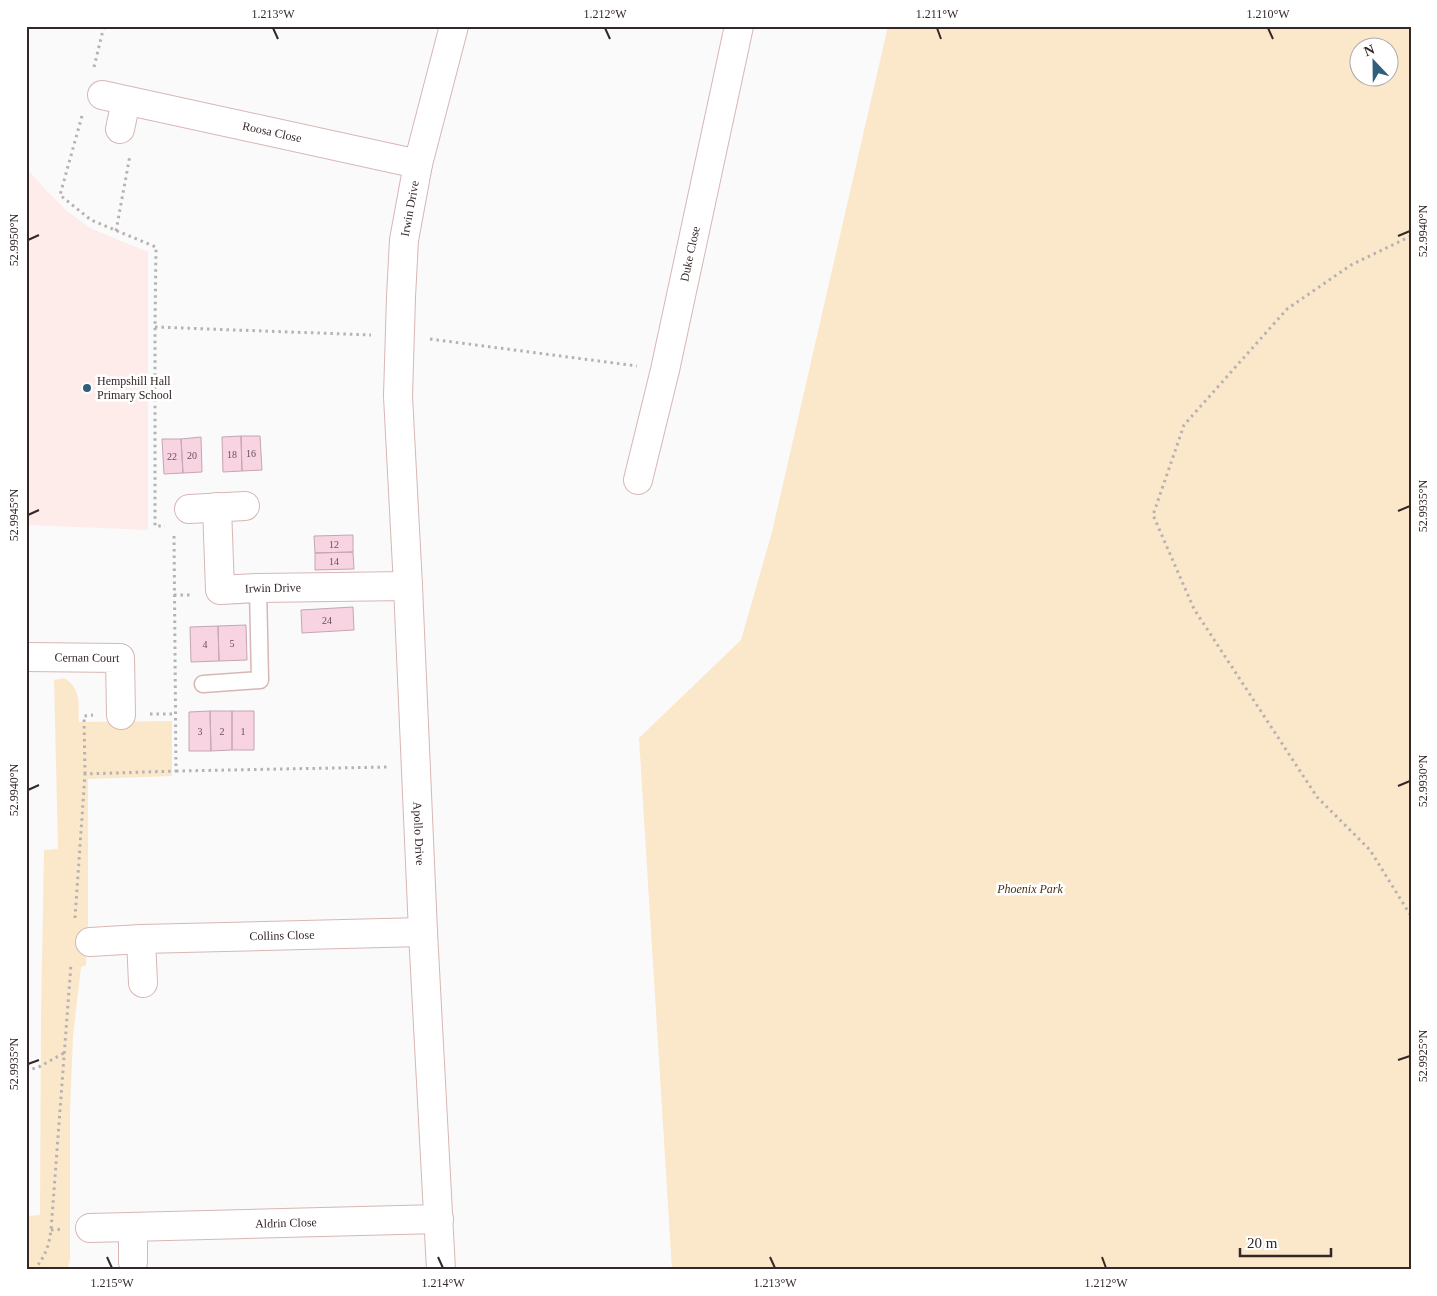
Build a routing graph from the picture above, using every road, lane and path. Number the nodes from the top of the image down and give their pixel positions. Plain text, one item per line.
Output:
1 (454, 26) edge
2 (739, 26) edge
3 (120, 129) joint
4 (418, 164) junction
5 (116, 231) dead end
6 (1411, 236) edge
7 (154, 327) dead end
8 (363, 334) dead end
9 (447, 341) dead end
10 (665, 370) junction
11 (398, 396) joint
12 (638, 480) dead end
13 (245, 506) dead end
14 (216, 507) junction
15 (189, 508) dead end
16 (408, 586) junction
17 (258, 588) junction
18 (26, 657) edge
19 (203, 684) dead end
20 (121, 715) dead end
21 (417, 766) junction
22 (176, 772) dead end
23 (1411, 916) edge
24 (423, 932) junction
25 (141, 939) junction
26 (90, 942) dead end
27 (143, 983) dead end
28 (64, 1053) dead end
29 (26, 1070) edge
30 (439, 1219) junction
31 (90, 1228) dead end
32 (133, 1228) junction
33 (133, 1262) dead end
34 (441, 1270) edge

1 - 4 street, Irwin Drive
2 - 10 street, Duke Close
3 - 4 street, Roosa Close
3 - 5 path
4 - 11 street, Irwin Drive, bridge
6 - 23 path
7 - 8 path
9 - 10 path
10 - 12 street, Duke Close
11 - 16 street, Apollo Drive
13 - 14 street
14 - 15 street
14 - 17 street, Irwin Drive
16 - 17 street, Irwin Drive
16 - 21 street, Apollo Drive
17 - 19 lane
18 - 20 street, Cernan Court
21 - 22 path
21 - 24 street, Apollo Drive
24 - 25 street, Collins Close
24 - 30 street, Apollo Drive
25 - 26 street, Collins Close
25 - 27 street
28 - 29 path
30 - 32 street, Aldrin Close
30 - 34 street, Apollo Drive
31 - 32 street, Aldrin Close
32 - 33 street

